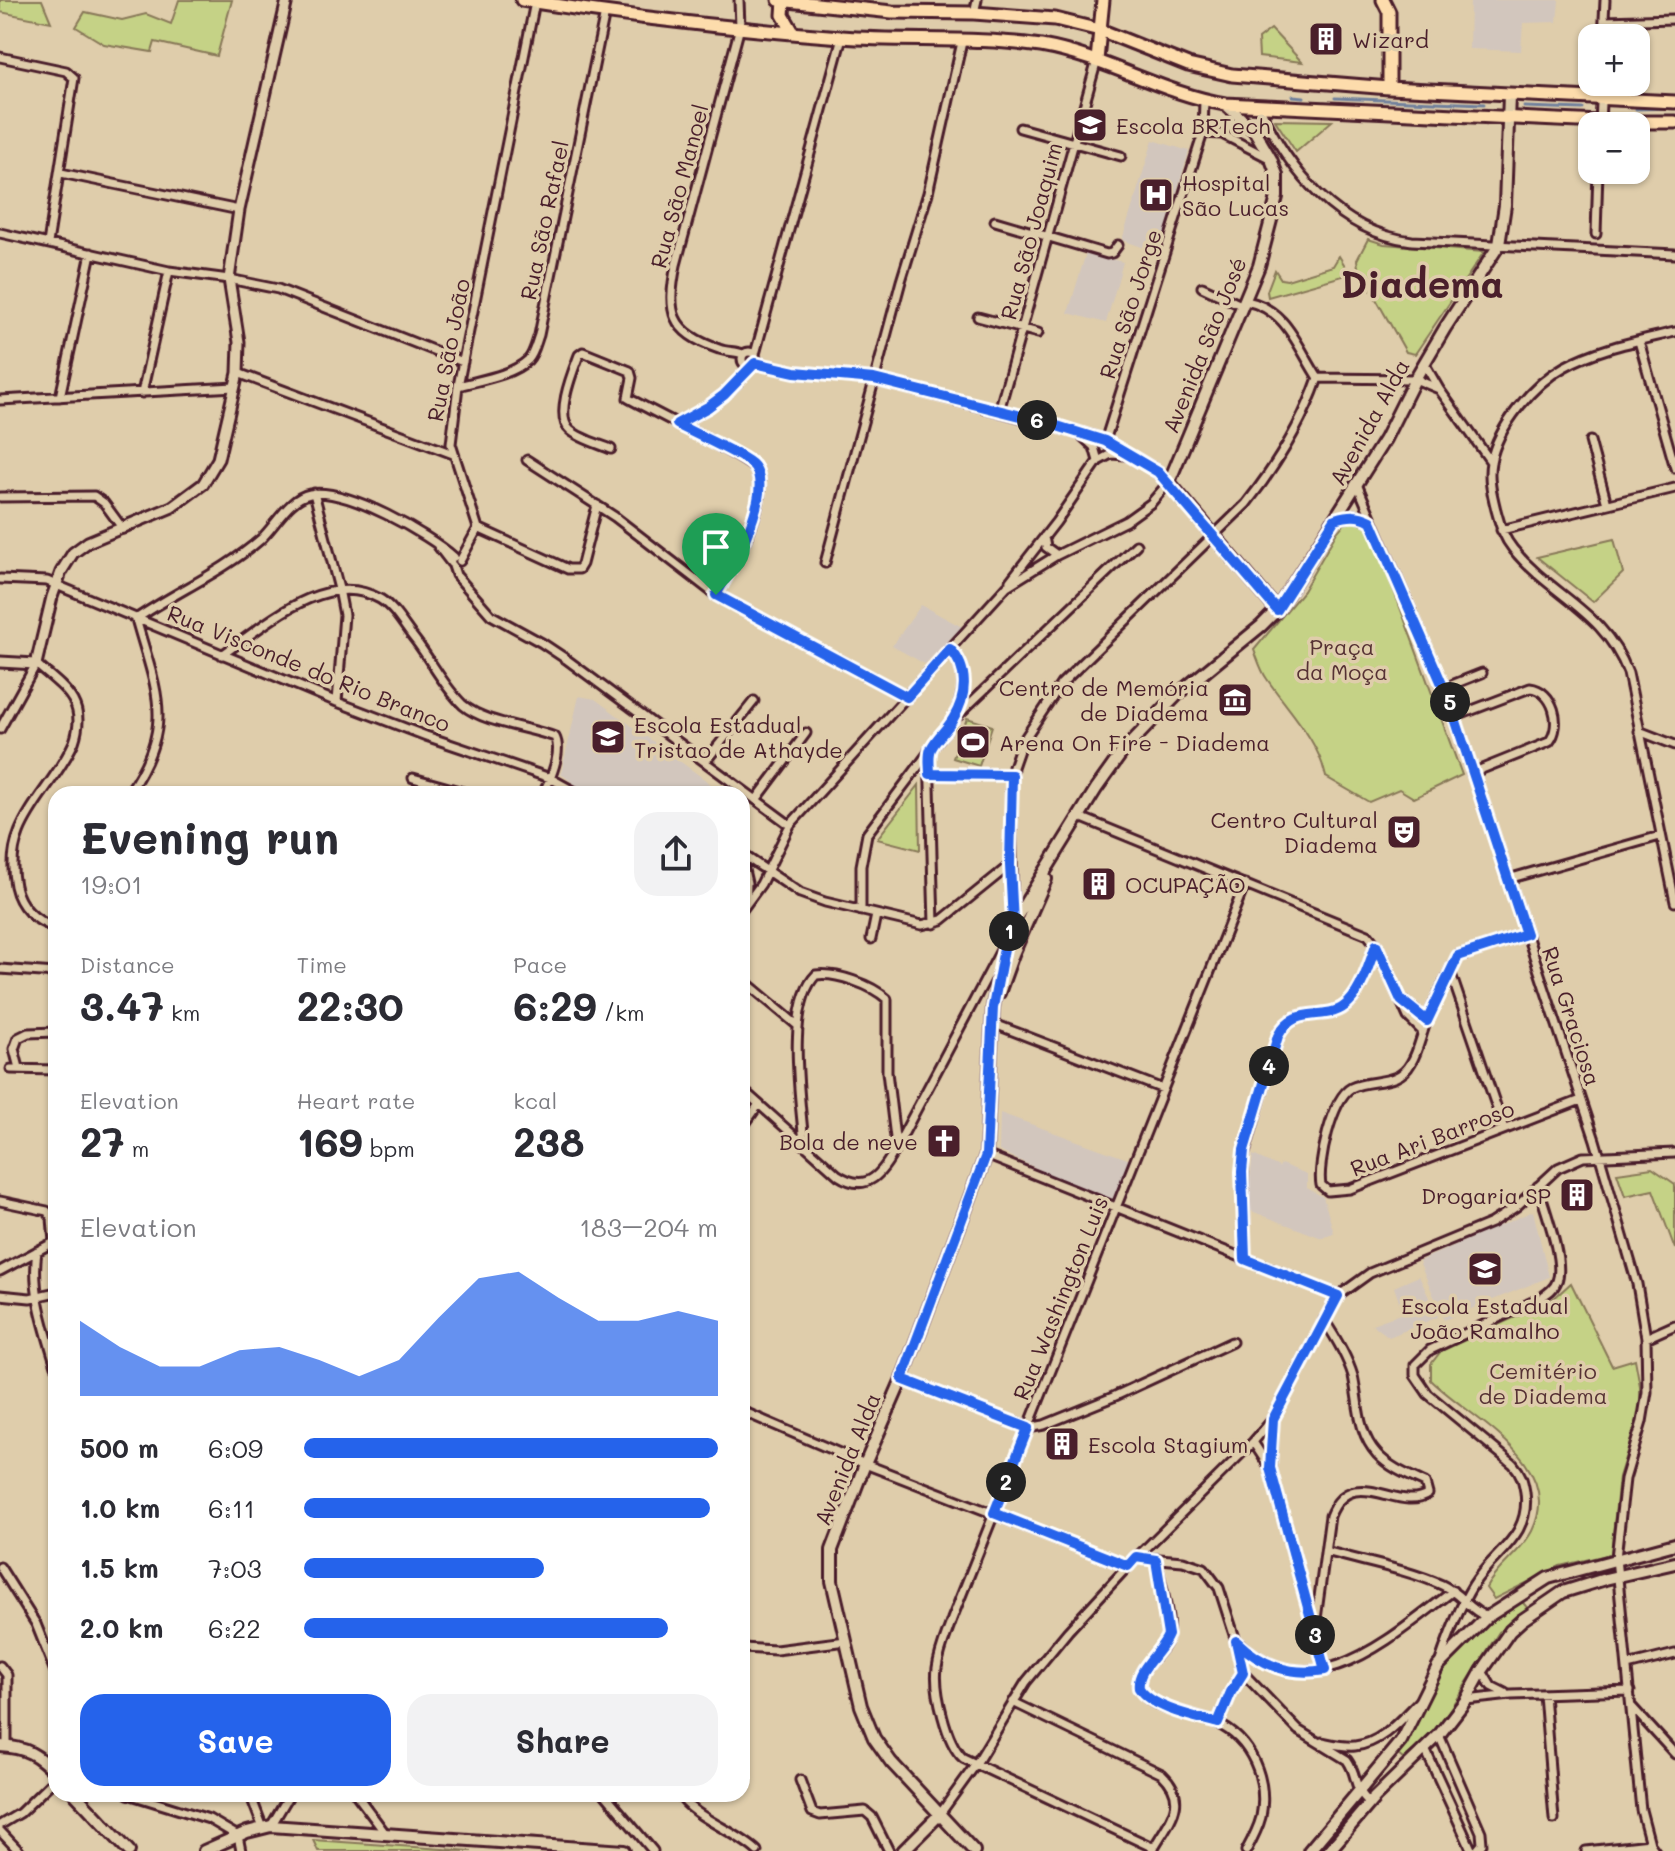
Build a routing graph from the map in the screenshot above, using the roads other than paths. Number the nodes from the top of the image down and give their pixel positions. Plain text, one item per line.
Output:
1 (287, 0) edge
2 (522, 0) edge
3 (739, 0) edge
4 (783, 0) edge
5 (977, 0) edge
6 (1103, 0) edge
7 (1383, 0) edge
8 (1605, 0) edge
9 (535, 2) junction
10 (605, 12) junction
11 (974, 13) junction
12 (1675, 19) edge
13 (1604, 21) junction
14 (1604, 24) edge
15 (740, 27) junction
16 (1100, 30) junction
17 (793, 32) junction
18 (842, 37) junction
19 (962, 42) junction
20 (0, 60) edge
21 (1097, 60) junction
22 (1389, 88) junction
23 (1509, 95) junction
24 (1601, 96) edge
25 (1601, 99) junction
26 (1204, 100) junction
27 (1675, 102) edge
28 (1225, 104) junction
29 (1259, 106) junction
30 (1600, 112) edge
31 (1508, 117) junction
32 (1578, 122) edge
33 (1675, 122) edge
34 (1650, 123) edge
35 (1020, 128) dead end
36 (1203, 133) junction
37 (1074, 143) junction
38 (1121, 156) dead end
39 (1271, 159) junction
40 (61, 173) junction
41 (1598, 184) edge
42 (239, 210) junction
43 (995, 221) dead end
44 (0, 233) edge
45 (1596, 234) dead end
46 (1048, 236) junction
47 (48, 243) junction
48 (1118, 245) dead end
49 (1499, 245) junction
50 (91, 253) junction
51 (1675, 254) edge
52 (169, 271) junction
53 (229, 279) junction
54 (1202, 287) dead end
55 (1245, 303) junction
56 (978, 317) dead end
57 (1022, 329) junction
58 (1675, 332) edge
59 (1038, 333) dead end
60 (1639, 341) junction
61 (749, 359) junction
62 (463, 362) junction
63 (1424, 363) junction
64 (238, 373) junction
65 (1318, 378) junction
66 (874, 379) junction
67 (1415, 379) junction
68 (458, 386) junction
69 (235, 387) junction
70 (1439, 389) junction
71 (142, 393) junction
72 (60, 397) junction
73 (0, 400) edge
74 (999, 411) junction
75 (677, 424) junction
76 (1080, 434) junction
77 (1105, 441) junction
78 (1590, 441) dead end
79 (611, 449) dead end
80 (453, 454) junction
81 (1128, 455) junction
82 (527, 460) dead end
83 (1098, 461) junction
84 (1491, 462) junction
85 (1675, 468) edge
86 (1169, 482) junction
87 (1357, 484) junction
88 (1675, 488) edge
89 (314, 493) junction
90 (0, 497) edge
91 (1607, 504) junction
92 (597, 505) junction
93 (1335, 519) junction
94 (1371, 521) junction
95 (478, 528) junction
96 (123, 529) junction
97 (1501, 530) junction
98 (1213, 535) junction
99 (1044, 537) junction
100 (1136, 545) dead end
101 (1057, 555) junction
102 (456, 562) junction
103 (825, 563) dead end
104 (0, 579) edge
105 (56, 585) junction
106 (1007, 586) junction
107 (339, 589) junction
108 (716, 595) junction
109 (1277, 610) junction
110 (136, 619) junction
111 (950, 649) junction
112 (222, 655) junction
113 (0, 662) edge
114 (36, 664) junction
115 (1482, 673) dead end
116 (1444, 688) junction
117 (907, 697) junction
118 (754, 701) dead end
119 (337, 702) junction
120 (1454, 717) junction
121 (954, 719) junction
122 (0, 729) edge
123 (1639, 731) junction
124 (806, 733) dead end
125 (1675, 745) edge
126 (929, 751) junction
127 (705, 762) junction
128 (1472, 773) junction
129 (930, 774) junction
130 (1012, 775) junction
131 (413, 778) dead end
132 (550, 778) junction
133 (133, 786) edge
134 (442, 786) edge
135 (546, 786) edge
136 (564, 786) edge
137 (737, 786) edge
138 (750, 796) edge
139 (756, 800) junction
140 (1080, 817) junction
141 (790, 825) junction
142 (1660, 836) junction
143 (750, 860) edge
144 (1010, 865) junction
145 (1051, 865) junction
146 (766, 873) junction
147 (1508, 879) junction
148 (1245, 884) junction
149 (750, 898) edge
150 (1675, 902) edge
151 (861, 911) junction
152 (876, 915) junction
153 (1013, 923) junction
154 (934, 924) junction
155 (48, 925) edge
156 (1526, 934) junction
157 (1006, 938) junction
158 (871, 939) dead end
159 (1376, 945) junction
160 (1013, 954) junction
161 (0, 969) edge
162 (1450, 971) junction
163 (48, 972) edge
164 (750, 986) edge
165 (1401, 1000) junction
166 (993, 1007) junction
167 (1427, 1021) junction
168 (992, 1023) junction
169 (797, 1025) junction
170 (48, 1032) edge
171 (1423, 1032) junction
172 (48, 1070) edge
173 (1163, 1089) junction
174 (750, 1096) edge
175 (1581, 1100) junction
176 (759, 1104) junction
177 (750, 1117) edge
178 (1504, 1129) junction
179 (804, 1144) junction
180 (896, 1148) junction
181 (1675, 1153) edge
182 (986, 1155) junction
183 (1599, 1157) junction
184 (1538, 1186) junction
185 (0, 1201) edge
186 (1115, 1208) junction
187 (48, 1212) edge
188 (48, 1246) edge
189 (37, 1251) junction
190 (1245, 1259) junction
191 (0, 1271) edge
192 (0, 1295) edge
193 (48, 1295) edge
194 (1338, 1296) junction
195 (37, 1298) junction
196 (1324, 1320) junction
197 (1675, 1325) edge
198 (48, 1337) edge
199 (1646, 1338) junction
200 (1232, 1342) dead end
201 (902, 1379) junction
202 (750, 1414) edge
203 (1273, 1419) junction
204 (1028, 1428) junction
205 (1253, 1442) junction
206 (865, 1464) junction
207 (1270, 1468) junction
208 (994, 1513) junction
209 (1675, 1544) edge
210 (1326, 1551) junction
211 (1136, 1557) junction
212 (1616, 1558) junction
213 (1156, 1560) junction
214 (1675, 1563) edge
215 (1128, 1566) junction
216 (0, 1567) edge
217 (1618, 1576) junction
218 (1453, 1591) junction
219 (1465, 1600) junction
220 (1487, 1617) junction
221 (1314, 1634) junction
222 (846, 1641) junction
223 (1236, 1641) junction
224 (750, 1648) edge
225 (48, 1654) edge
226 (1675, 1654) edge
227 (0, 1666) edge
228 (1438, 1666) junction
229 (1627, 1666) junction
230 (1325, 1670) junction
231 (1482, 1671) junction
232 (1243, 1673) junction
233 (1630, 1691) junction
234 (1544, 1694) junction
235 (1511, 1695) junction
236 (1422, 1698) junction
237 (4, 1700) edge
238 (1466, 1700) junction
239 (1013, 1702) junction
240 (1632, 1707) junction
241 (1218, 1723) junction
242 (1439, 1735) junction
243 (1320, 1742) junction
244 (4, 1746) edge
245 (1354, 1746) junction
246 (1425, 1749) junction
247 (1675, 1754) edge
248 (976, 1764) junction
249 (1351, 1765) junction
250 (48, 1767) edge
251 (800, 1780) dead end
252 (48, 1783) edge
253 (1357, 1791) junction
254 (83, 1802) edge
255 (154, 1802) edge
256 (254, 1802) edge
257 (284, 1802) edge
258 (362, 1802) edge
259 (612, 1802) edge
260 (685, 1802) edge
261 (1370, 1803) junction
262 (940, 1814) junction
263 (1554, 1819) dead end
264 (0, 1825) edge
265 (267, 1827) junction
266 (0, 1831) edge
267 (385, 1833) junction
268 (238, 1836) junction
269 (1153, 1849) edge
270 (1652, 1849) edge
271 (19, 1851) edge
272 (129, 1851) edge
273 (204, 1851) edge
274 (241, 1851) edge
275 (624, 1851) edge
276 (653, 1851) edge
277 (757, 1851) edge
278 (889, 1851) edge
279 (903, 1851) edge
280 (974, 1851) edge
281 (1246, 1851) edge
282 (1309, 1851) edge
283 (1329, 1851) edge
284 (1474, 1851) edge
285 (1586, 1851) edge

1 - 42 street
2 - 9 main road
3 - 15 street, Rua São Manoel
4 - 11 main road
4 - 17 main road
5 - 11 street
6 - 16 main road
7 - 22 main road
8 - 13 street
9 - 10 main road
9 - 62 street, Rua São João
10 - 15 main road
10 - 68 street, Rua São Rafael
11 - 16 main road
12 - 13 street
13 - 14 street
15 - 17 main road
15 - 61 street, Rua São Manoel
16 - 21 main road
16 - 22 main road
17 - 18 main road
18 - 19 main road
18 - 61 street
19 - 21 main road
19 - 66 street
20 - 40 street
21 - 26 main road
21 - 37 street, Rua São Joaquim
22 - 23 main road
23 - 25 main road
23 - 31 main road
24 - 25 street
25 - 27 main road
25 - 30 street
26 - 28 main road
26 - 36 street, Rua São Jorge
28 - 29 main road
28 - 39 main road, Avenida São José
29 - 31 main road
29 - 49 street
31 - 32 main road
31 - 49 main road
33 - 34 main road
35 - 37 street
36 - 39 street
36 - 77 street, Rua São Jorge
37 - 38 street
37 - 46 street, Rua São Joaquim
39 - 55 main road, Avenida São José
40 - 42 street
40 - 47 street
41 - 45 street
42 - 53 street
43 - 46 street
44 - 47 street
46 - 48 street
46 - 57 street, Rua São Joaquim
47 - 50 street
49 - 51 street
49 - 63 main road, Avenida Alda
50 - 52 street
50 - 72 street
52 - 53 street
52 - 71 street
53 - 62 street
53 - 64 street
54 - 55 street
55 - 65 street
55 - 86 main road, Avenida São José
56 - 57 street
57 - 59 street
57 - 74 street, Rua São Joaquim
58 - 60 street
60 - 84 street
60 - 85 street
61 - 66 street
61 - 75 street
62 - 68 street, Rua São João
63 - 67 main road, Avenida Alda
63 - 70 street
64 - 69 street
64 - 80 street
65 - 67 street
65 - 98 street
66 - 74 street
66 - 103 street
67 - 70 street
67 - 87 main road, Avenida Alda
68 - 80 street, Rua São João
69 - 71 street
69 - 96 street
70 - 84 street
71 - 72 street
72 - 73 street
74 - 76 street
75 - 79 street
75 - 108 street
76 - 77 street
76 - 83 street
77 - 81 street
78 - 91 street
80 - 95 street, Rua São João
81 - 83 street
81 - 86 street
82 - 92 street
83 - 99 street
84 - 97 street
86 - 98 main road
86 - 101 street, Avenida São José
87 - 93 main road, Avenida Alda
87 - 94 street, Rua Graciosa
88 - 91 street
89 - 102 street
89 - 107 street
89 - 110 street
90 - 96 street
91 - 97 street
92 - 95 street
92 - 108 street
93 - 94 street
93 - 109 main road, Avenida Alda
94 - 116 street, Rua Graciosa
95 - 102 street
96 - 105 street
97 - 123 street
98 - 109 main road
98 - 130 street
99 - 101 street
99 - 106 street
100 - 121 street
101 - 106 street, Avenida São José
102 - 127 street
104 - 105 street, Rua Visconde do Rio Branco
105 - 110 street, Rua Visconde do Rio Branco
105 - 114 street
106 - 111 street, Avenida São José
107 - 112 street
107 - 119 street
107 - 132 street
108 - 117 street
109 - 140 main road, Avenida Alda
110 - 112 street, Rua Visconde do Rio Branco
110 - 133 street
111 - 117 street, Avenida São José
111 - 121 street
112 - 119 street, Rua Visconde do Rio Branco
113 - 114 street
114 - 122 street
114 - 155 street
115 - 116 street
116 - 120 street, Rua Graciosa
117 - 141 street, Avenida São José
118 - 127 street
119 - 132 street, Rua Visconde do Rio Branco
120 - 128 street, Rua Graciosa
120 - 128 street
121 - 126 street
123 - 125 street
123 - 142 street
124 - 139 street
126 - 129 street
126 - 151 street
127 - 137 street
128 - 147 street, Rua Graciosa
129 - 130 street
129 - 154 street
130 - 144 street
131 - 134 street
132 - 135 street
132 - 136 street, Rua Visconde do Rio Branco
138 - 139 street
139 - 141 street
140 - 145 main road, Avenida Alda
140 - 148 street
141 - 146 street, Avenida São José
142 - 147 street
142 - 150 street
143 - 146 street
144 - 153 street
144 - 154 street
145 - 153 main road, Avenida Alda
145 - 160 main road, Avenida Alda
146 - 149 street, Avenida São José
146 - 151 street
147 - 156 street, Rua Graciosa
148 - 159 street
148 - 173 street, Rua Washington Luis
151 - 152 street
152 - 154 street
152 - 158 street
153 - 157 main road, Avenida Alda
153 - 160 main road
156 - 162 street
156 - 175 street, Rua Graciosa
157 - 166 main road, Avenida Alda
157 - 180 street
159 - 165 street
159 - 190 street
160 - 166 main road, Avenida Alda
161 - 163 street
162 - 167 street, Rua Ari Barroso
162 - 178 street
164 - 169 street
165 - 167 street
165 - 171 street
166 - 168 main road, Avenida Alda
167 - 171 street, Rua Ari Barroso
168 - 173 street
168 - 182 main road, Avenida Alda
169 - 179 street
169 - 180 street
170 - 172 street
171 - 178 street, Rua Ari Barroso
173 - 186 street, Rua Washington Luis
174 - 176 street
175 - 178 street, Rua Ari Barroso
175 - 183 street, Rua Graciosa
176 - 177 street
176 - 179 street
179 - 180 street
181 - 183 street
182 - 186 street
182 - 201 main road, Avenida Alda
183 - 184 street
183 - 199 street, Rua Graciosa
184 - 194 street
184 - 219 street
185 - 187 street
186 - 190 street
186 - 204 street, Rua Washington Luis
188 - 189 street
189 - 191 street
189 - 195 street
190 - 194 street
192 - 195 street
193 - 195 street
194 - 196 street
195 - 198 street
196 - 203 street
196 - 210 street
197 - 199 street
199 - 212 street, Rua Graciosa
200 - 204 street
201 - 204 street
201 - 206 main road, Avenida Alda
202 - 206 street
203 - 205 street
203 - 207 street
204 - 208 street, Rua Washington Luis
205 - 207 street
205 - 211 street
206 - 208 street
206 - 222 main road, Avenida Alda
207 - 221 street
208 - 215 street
208 - 248 street, Rua Washington Luis
209 - 212 main road
210 - 218 street
210 - 221 street
211 - 213 street
211 - 215 street
212 - 217 street, Rua Graciosa
212 - 220 main road
213 - 223 street
213 - 241 street
214 - 217 main road
215 - 239 street
216 - 225 street
217 - 229 street, Rua Graciosa
217 - 231 main road
218 - 219 street
218 - 230 street
219 - 220 street
219 - 228 street
220 - 228 main road
221 - 230 street
222 - 224 street
222 - 262 main road, Avenida Alda
223 - 230 street
223 - 232 street
226 - 229 street
227 - 237 street
228 - 236 main road
229 - 233 street, Rua Graciosa
231 - 235 street
231 - 238 main road
232 - 241 street
232 - 243 street
233 - 234 street
233 - 240 street, Rua Graciosa
234 - 235 street
234 - 263 street
235 - 238 street
236 - 245 street
236 - 253 main road
237 - 244 street
238 - 242 main road
239 - 248 street
239 - 269 street
240 - 247 street
240 - 270 street, Rua Graciosa
241 - 281 street
242 - 246 main road
242 - 284 street
243 - 245 street
243 - 249 street
244 - 250 main road
245 - 249 street
246 - 261 main road
246 - 284 street
248 - 262 street
248 - 269 street
249 - 253 street
251 - 278 street
252 - 264 street
253 - 261 street
253 - 282 main road
254 - 272 main road
255 - 268 street
256 - 265 street
257 - 265 street
258 - 267 street
259 - 276 street
260 - 277 street
261 - 283 main road
262 - 279 main road
262 - 280 main road, Avenida Alda
265 - 267 main road
265 - 268 main road
266 - 271 street
267 - 275 main road
268 - 273 main road
268 - 274 street
270 - 285 street

